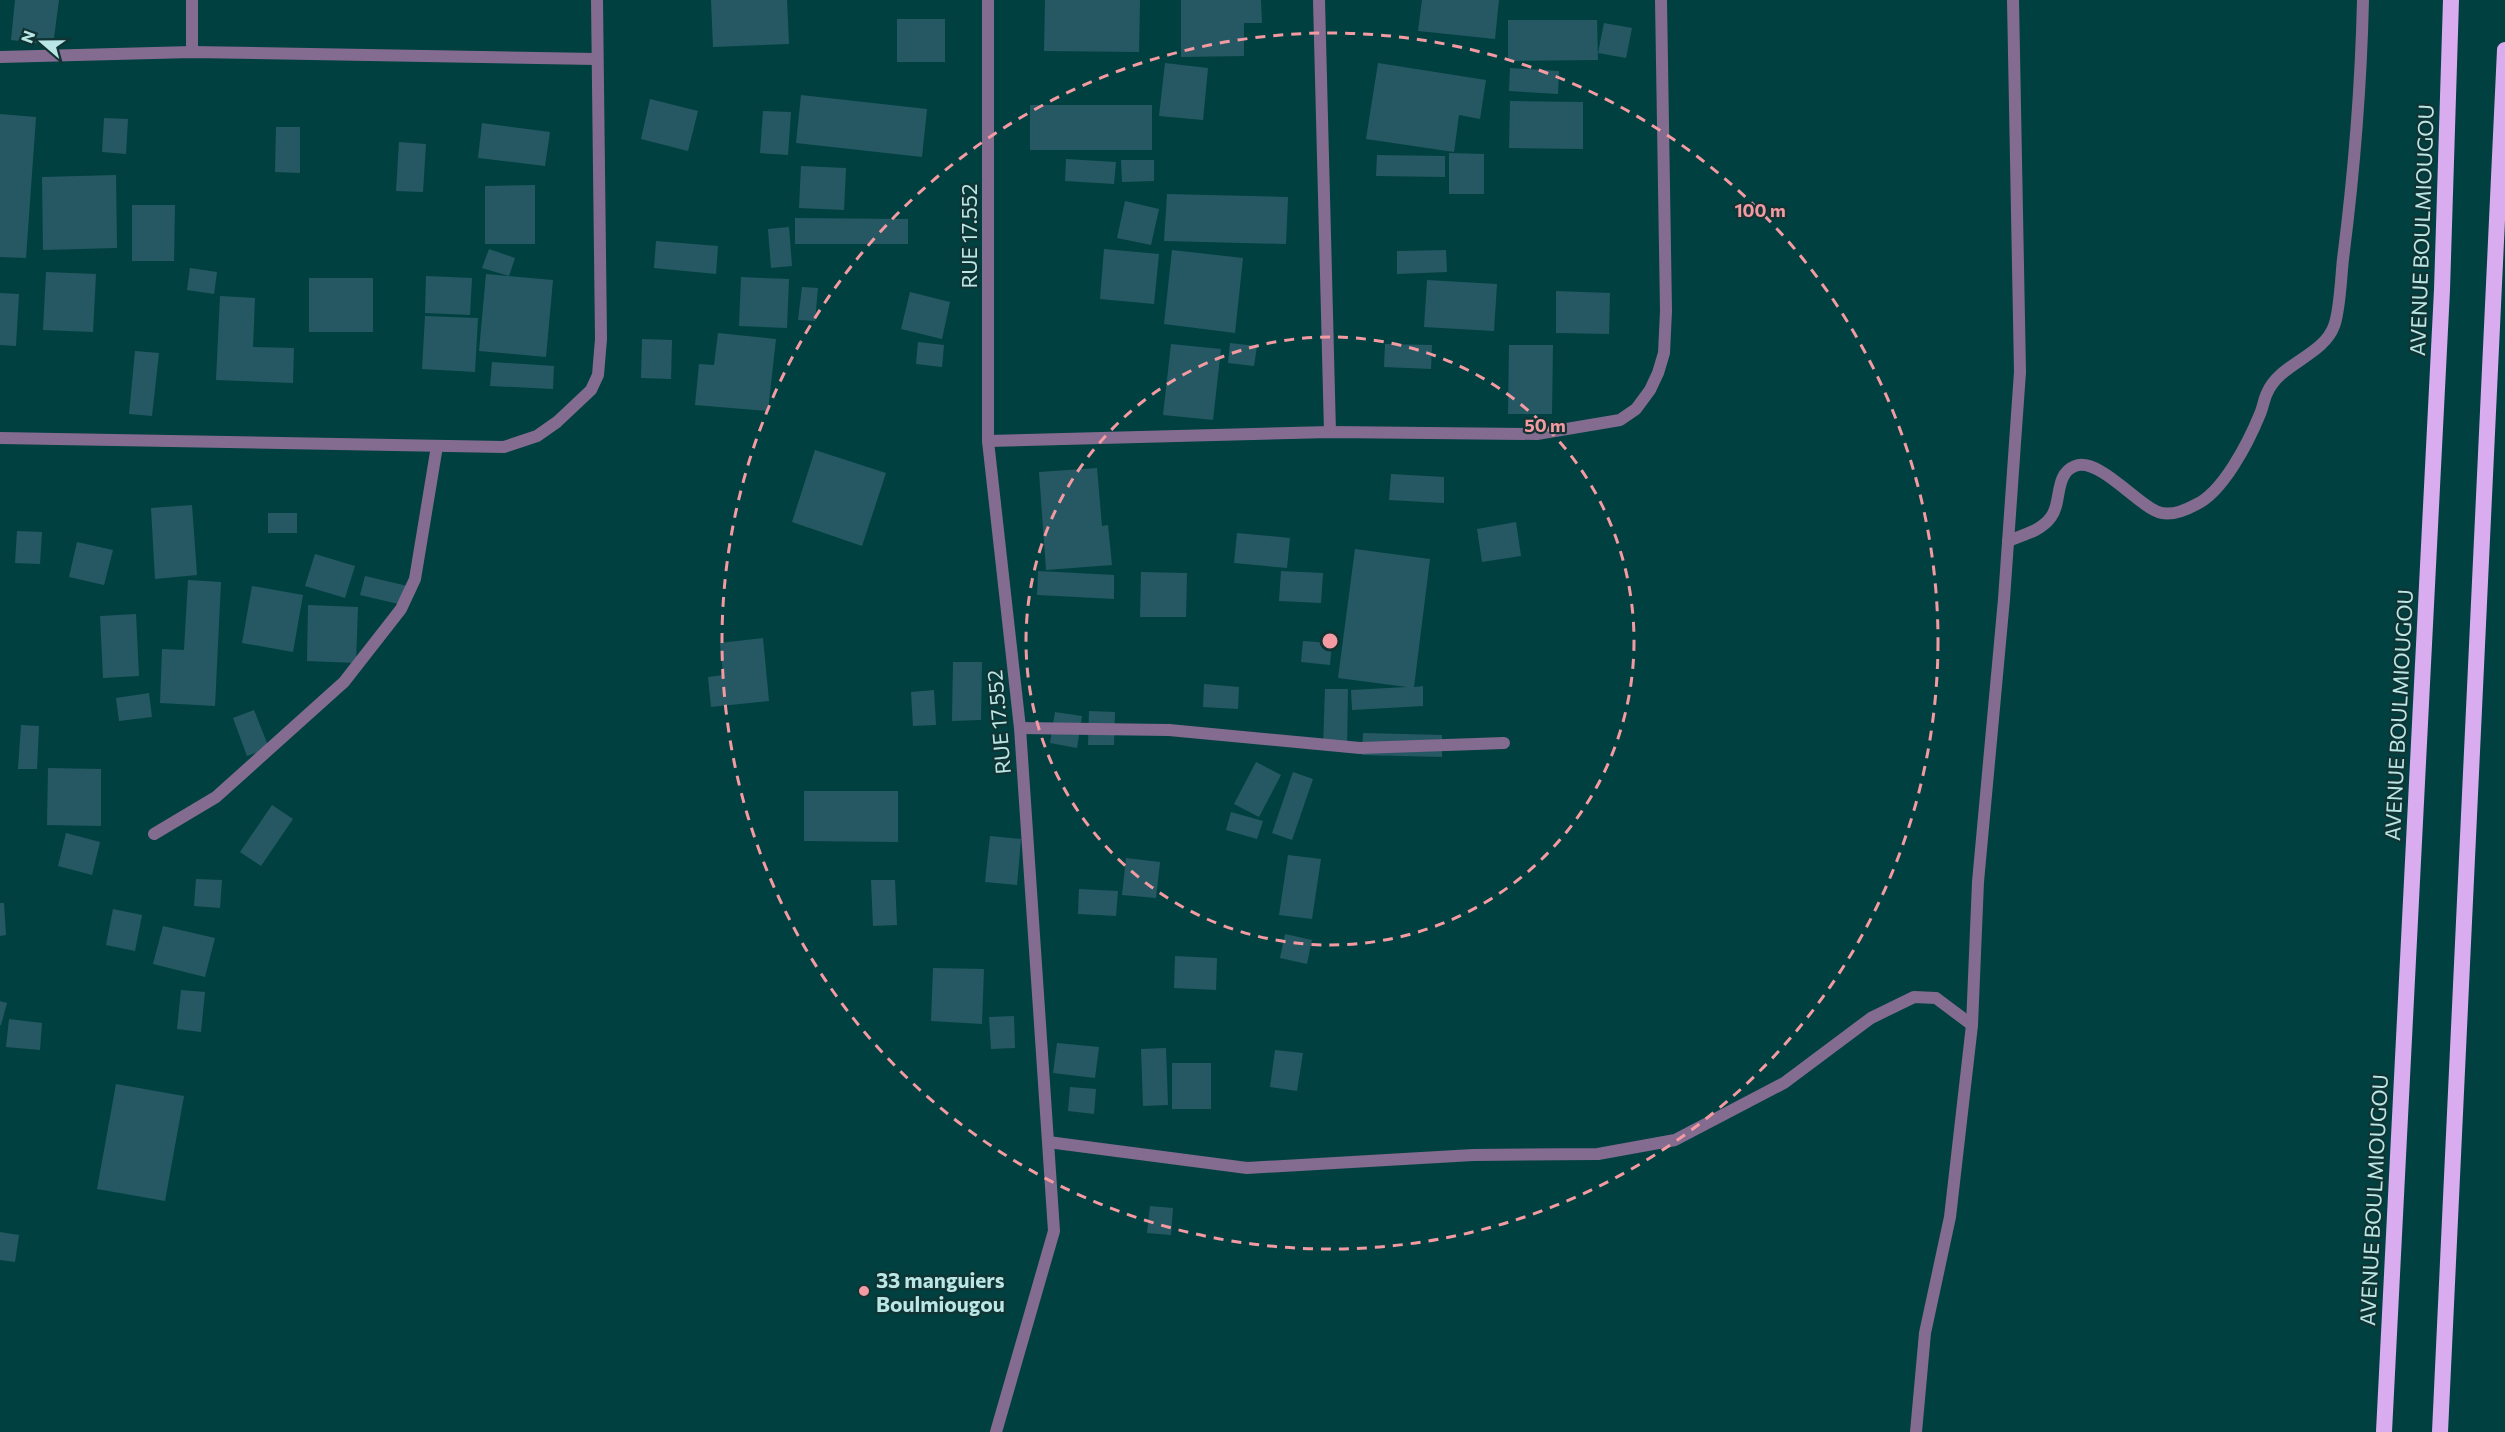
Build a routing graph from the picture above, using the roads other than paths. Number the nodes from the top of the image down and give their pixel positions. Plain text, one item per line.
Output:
1 (192, 0) edge
2 (597, 0) edge
3 (988, 0) edge
4 (1319, 0) edge
5 (1661, 0) edge
6 (2013, 0) edge
7 (2363, 0) edge
8 (2451, 0) edge
9 (2505, 50) edge
10 (192, 52) junction
11 (0, 57) edge
12 (597, 59) junction
13 (1330, 432) junction
14 (0, 438) edge
15 (988, 441) junction
16 (437, 446) junction
17 (2008, 541) junction
18 (1020, 728) junction
19 (1504, 743) dead end
20 (154, 834) dead end
21 (1972, 1025) junction
22 (1048, 1142) junction
23 (996, 1432) edge
24 (1916, 1432) edge
25 (2384, 1432) edge
26 (2440, 1432) edge

1 - 10 street
2 - 12 street
3 - 15 street, RUE 17.552
4 - 13 street
5 - 13 street
6 - 17 street
7 - 17 street
8 - 25 highway, AVENUE BOULMIOUGOU
9 - 26 highway
10 - 11 street
10 - 12 street
12 - 16 street
13 - 15 street
14 - 16 street
15 - 18 street, RUE 17.552
16 - 20 street
17 - 21 street
18 - 19 street
18 - 22 street, RUE 17.552
21 - 22 street
21 - 24 street
22 - 23 street, RUE 17.552

